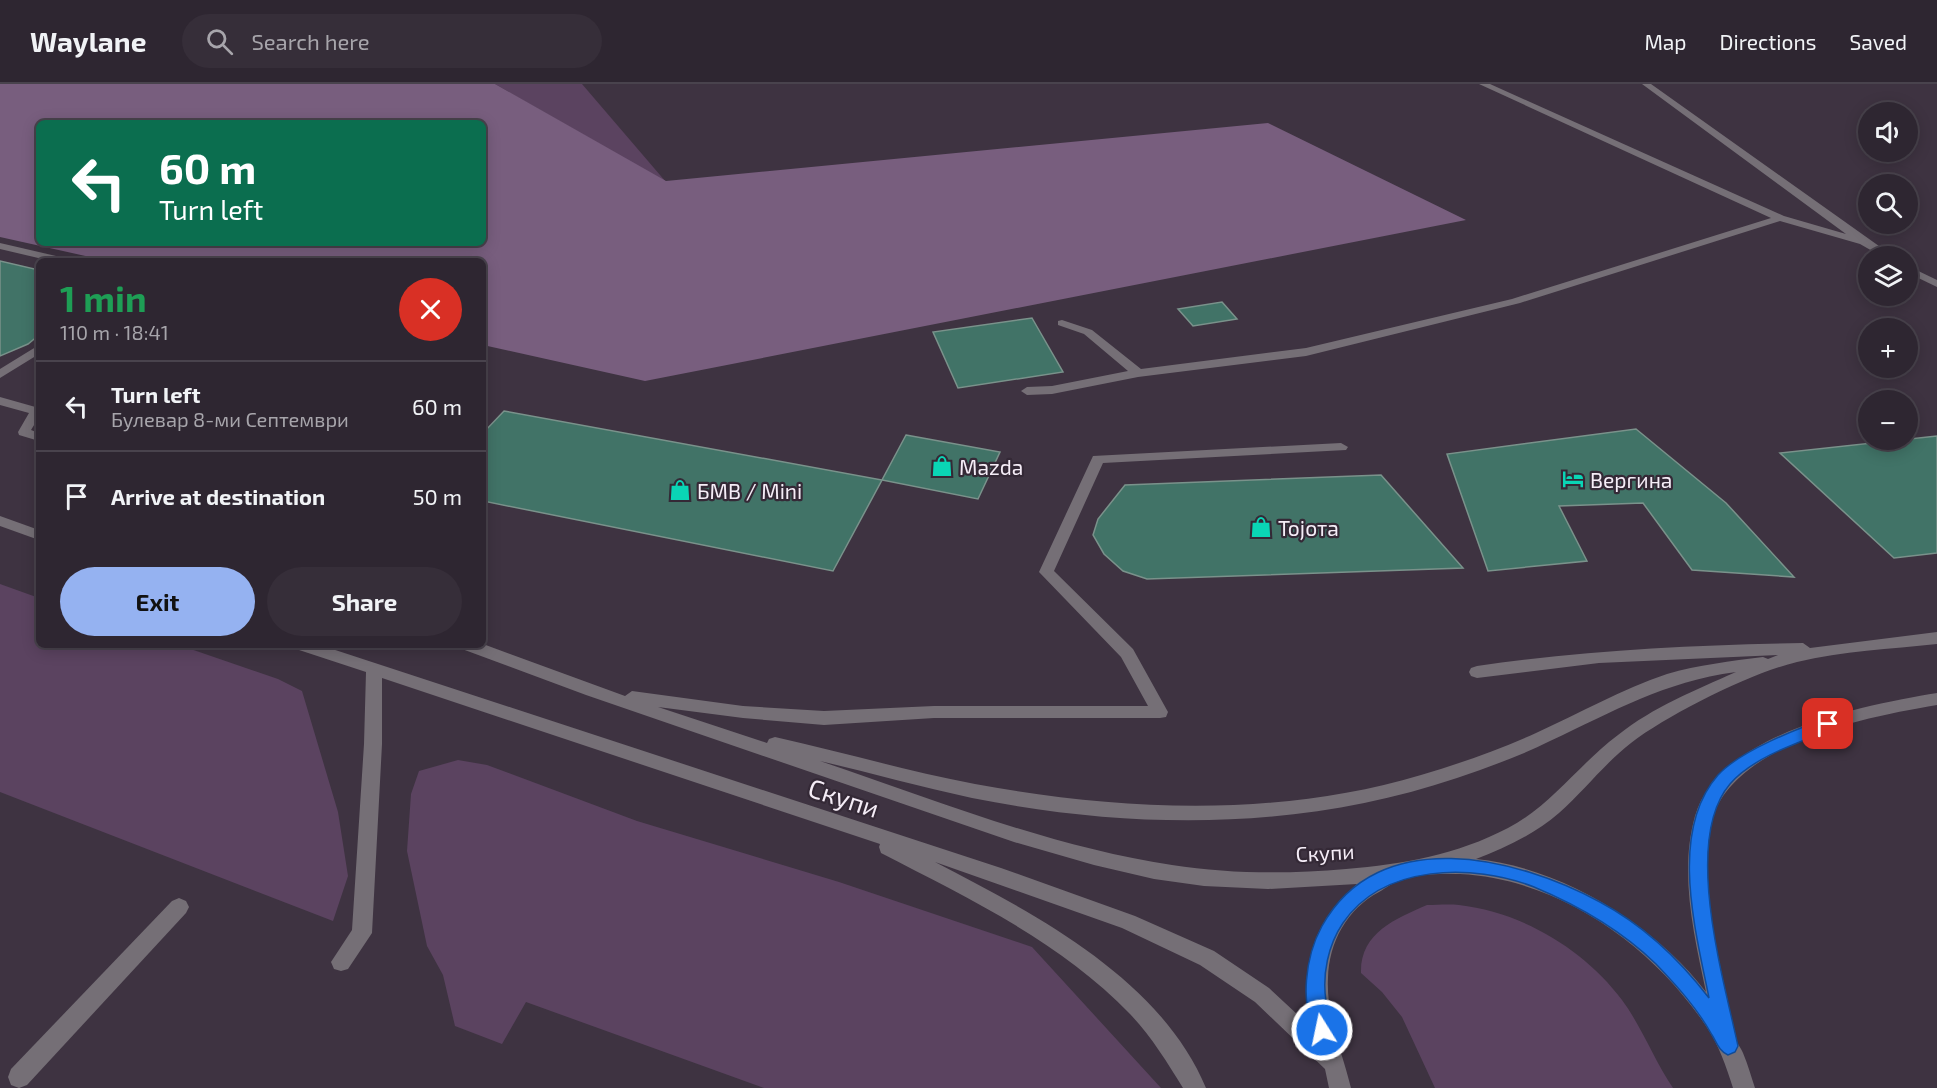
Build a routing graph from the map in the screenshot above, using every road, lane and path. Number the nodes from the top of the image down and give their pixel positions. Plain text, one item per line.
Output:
1 (1483, 84) edge
2 (1646, 84) edge
3 (1780, 218) junction
4 (1864, 242) junction
5 (0, 246) edge
6 (1871, 246) edge
7 (52, 258) edge
8 (1918, 274) edge
9 (1937, 284) edge
10 (1062, 323) dead end
11 (36, 351) edge
12 (1138, 373) junction
13 (0, 374) edge
14 (1028, 391) dead end
15 (0, 401) edge
16 (36, 410) edge
17 (36, 413) edge
18 (36, 436) edge
19 (1341, 447) dead end
20 (0, 521) edge
21 (36, 534) edge
22 (1937, 638) edge
23 (311, 648) edge
24 (476, 648) edge
25 (1845, 648) junction
26 (1778, 661) junction
27 (374, 669) junction
28 (1477, 672) dead end
29 (592, 691) junction
30 (1937, 699) edge
31 (734, 738) junction
32 (854, 829) junction
33 (1429, 867) junction
34 (179, 907) dead end
35 (341, 962) dead end
36 (1728, 1046) junction
37 (1334, 1063) junction
38 (20, 1077) dead end
39 (1195, 1088) edge
40 (1340, 1088) edge
41 (1348, 1088) edge
42 (1744, 1088) edge

1 - 3 street
2 - 4 street
3 - 4 street
3 - 12 street
4 - 6 street
5 - 7 street
8 - 9 street
10 - 12 street
11 - 13 street
12 - 14 street
15 - 16 street
17 - 18 street
19 - 29 street
20 - 21 street
22 - 25 street
23 - 27 street, Скупи
24 - 29 street, Скупи
25 - 26 street
25 - 28 street
26 - 31 street
26 - 33 street
27 - 32 street, Скупи
27 - 35 street
29 - 31 street, Скупи
30 - 36 street
31 - 33 street, Скупи
32 - 37 street, Скупи
32 - 39 street
33 - 36 street
33 - 37 street
34 - 38 street
36 - 42 street
37 - 40 street
37 - 41 street

